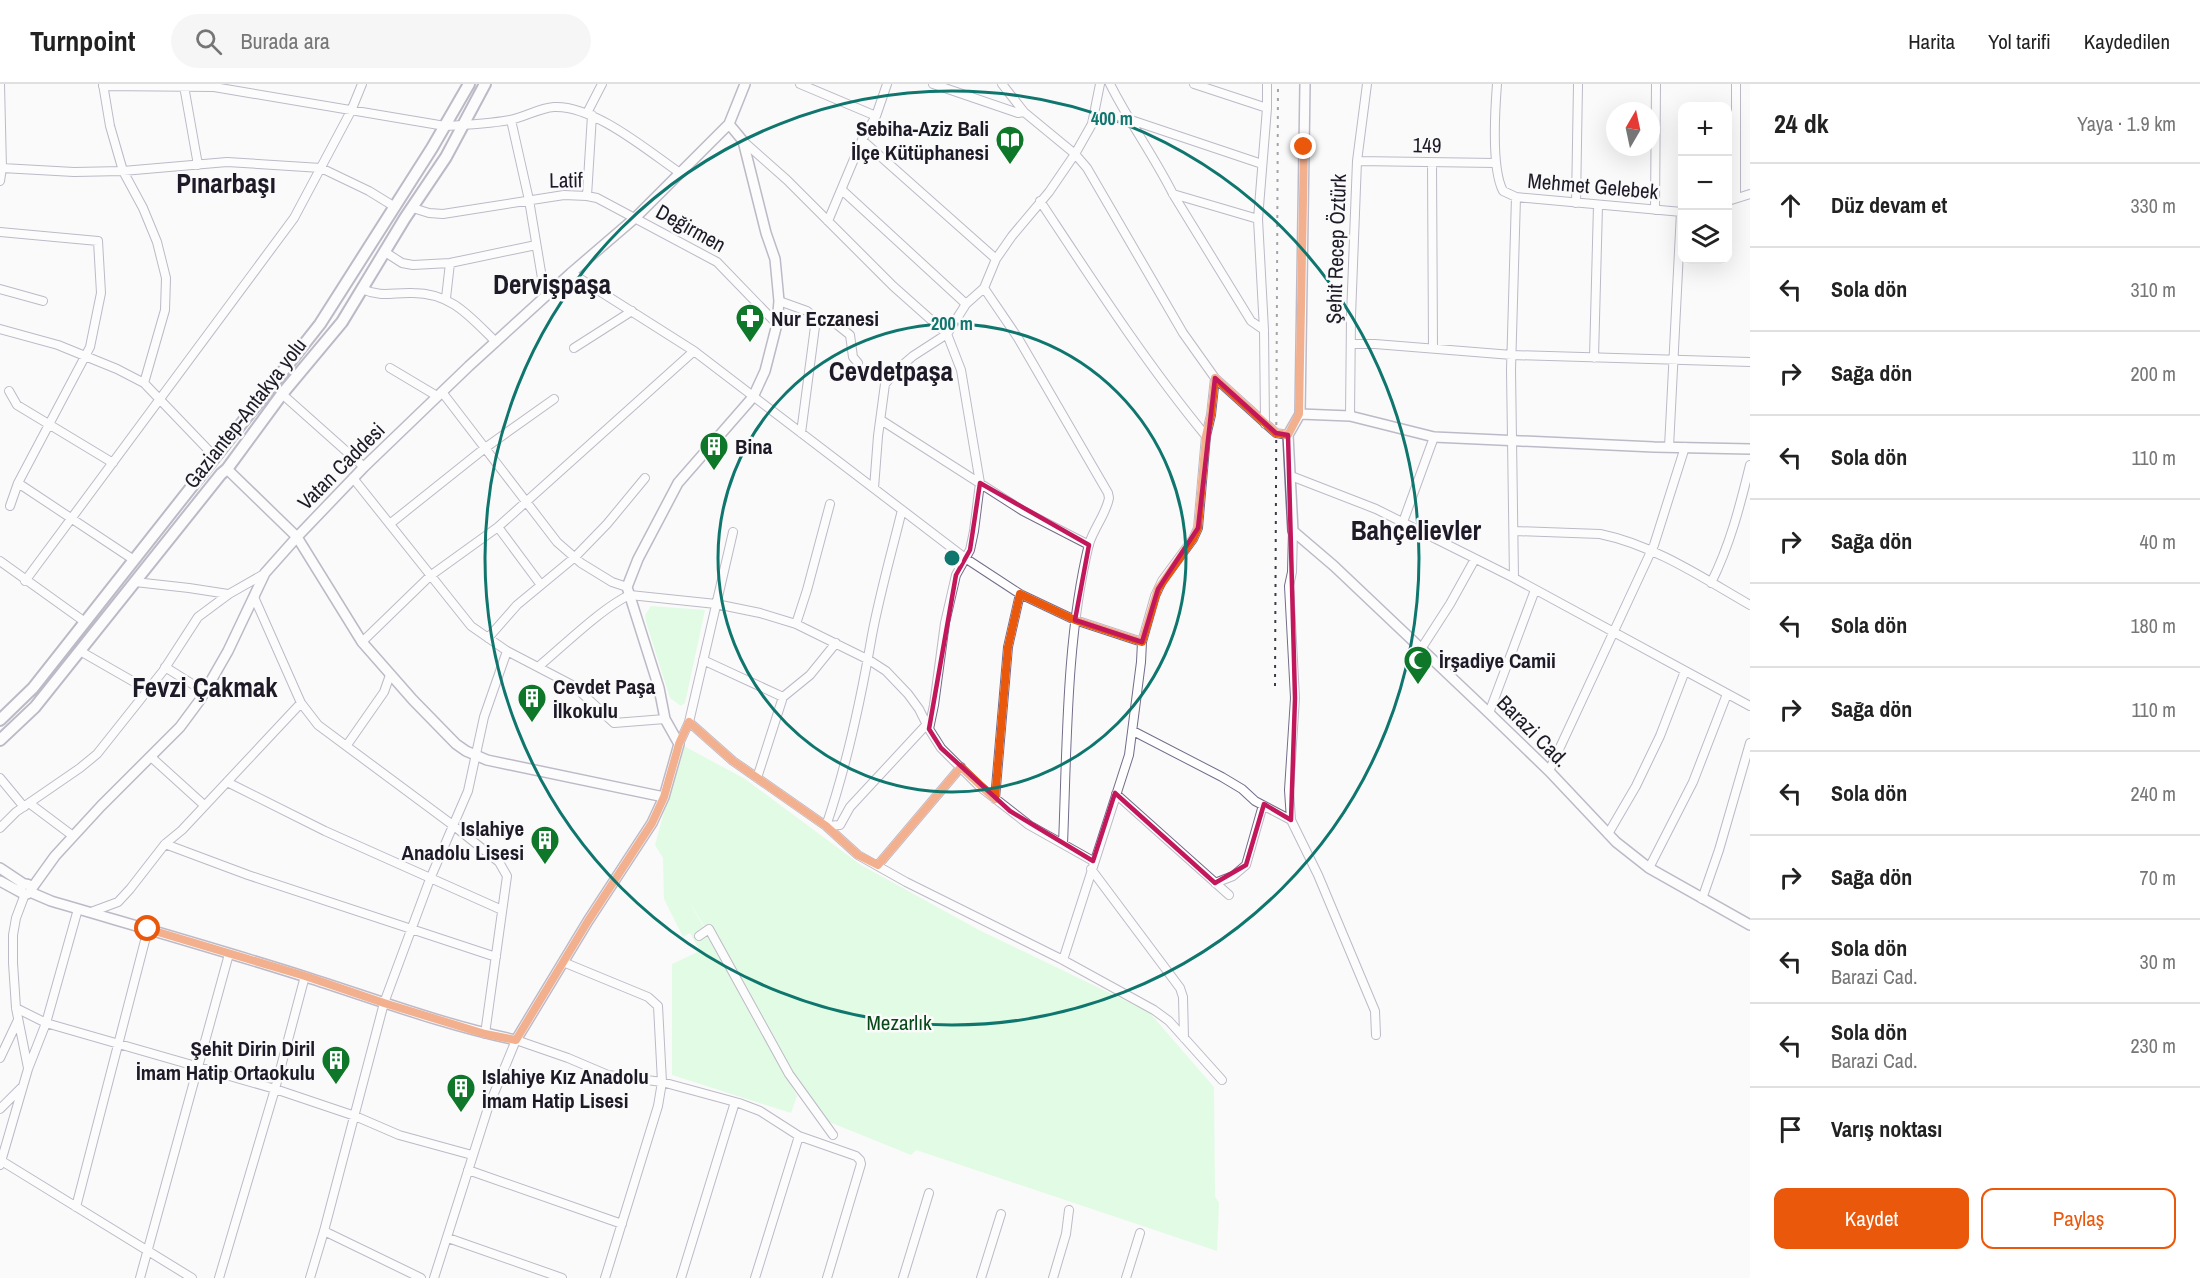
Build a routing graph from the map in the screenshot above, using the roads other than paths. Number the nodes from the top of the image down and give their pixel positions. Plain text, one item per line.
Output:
1 (0, 84) edge
2 (362, 84) edge
3 (469, 84) edge
4 (485, 84) edge
5 (602, 84) edge
6 (745, 84) edge
7 (800, 84) edge
8 (887, 84) edge
9 (933, 84) edge
10 (1002, 84) edge
11 (1100, 84) edge
12 (1110, 84) edge
13 (1194, 84) edge
14 (1267, 84) edge
15 (1305, 84) edge
16 (1367, 84) edge
17 (1497, 84) edge
18 (1578, 84) edge
19 (1656, 84) edge
20 (1736, 84) edge
21 (103, 85) edge
22 (184, 86) junction
23 (226, 87) edge
24 (1267, 108) junction
25 (351, 111) junction
26 (1024, 112) junction
27 (590, 114) junction
28 (876, 116) junction
29 (1128, 119) junction
30 (511, 120) junction
31 (729, 124) junction
32 (445, 126) junction
33 (462, 126) junction
34 (862, 140) junction
35 (743, 141) junction
36 (1076, 154) junction
37 (1357, 161) junction
38 (1432, 163) junction
39 (1496, 163) junction
40 (1262, 164) junction
41 (198, 165) junction
42 (2, 168) junction
43 (321, 168) junction
44 (123, 171) junction
45 (680, 173) junction
46 (0, 181) edge
47 (842, 190) junction
48 (1173, 194) junction
49 (1750, 194) edge
50 (587, 195) junction
51 (1516, 197) junction
52 (1736, 198) junction
53 (529, 200) junction
54 (1732, 200) edge
55 (1040, 201) junction
56 (1576, 203) junction
57 (1598, 205) junction
58 (395, 207) junction
59 (413, 208) junction
60 (1655, 210) junction
61 (1678, 212) edge
62 (635, 218) junction
63 (1258, 219) junction
64 (828, 221) junction
65 (0, 232) edge
66 (536, 245) junction
67 (384, 252) junction
68 (996, 259) junction
69 (450, 262) junction
70 (1679, 264) edge
71 (571, 273) junction
72 (984, 288) junction
73 (0, 289) edge
74 (362, 289) junction
75 (545, 296) junction
76 (446, 298) junction
77 (43, 301) dead end
78 (779, 301) junction
79 (966, 304) junction
80 (632, 311) junction
81 (816, 320) junction
82 (777, 324) junction
83 (0, 330) edge
84 (1264, 330) junction
85 (947, 334) junction
86 (496, 342) junction
87 (1351, 344) junction
88 (574, 348) dead end
89 (1433, 348) junction
90 (694, 351) junction
91 (1512, 355) junction
92 (86, 356) junction
93 (1594, 358) junction
94 (1674, 360) junction
95 (1750, 362) edge
96 (858, 363) dead end
97 (390, 368) dead end
98 (1215, 378) junction
99 (144, 382) junction
100 (9, 391) dead end
101 (282, 394) junction
102 (440, 394) junction
103 (753, 397) junction
104 (160, 399) junction
105 (554, 399) dead end
106 (1299, 414) junction
107 (1350, 416) junction
108 (881, 420) junction
109 (49, 424) junction
110 (1265, 424) junction
111 (801, 433) junction
112 (1288, 435) junction
113 (1206, 436) junction
114 (1434, 436) junction
115 (1514, 441) junction
116 (1668, 447) junction
117 (1685, 447) junction
118 (484, 448) junction
119 (1750, 448) edge
120 (215, 457) junction
121 (113, 463) junction
122 (1750, 465) edge
123 (364, 467) junction
124 (227, 469) junction
125 (1291, 476) junction
126 (353, 478) junction
127 (645, 478) dead end
128 (18, 483) junction
129 (980, 483) junction
130 (874, 488) junction
131 (528, 501) junction
132 (830, 504) dead end
133 (10, 506) dead end
134 (902, 510) junction
135 (72, 519) junction
136 (1403, 522) junction
137 (391, 523) junction
138 (498, 527) junction
139 (1293, 531) junction
140 (1514, 531) junction
141 (733, 532) dead end
142 (297, 537) junction
143 (1089, 545) junction
144 (1651, 551) junction
145 (574, 557) junction
146 (965, 558) junction
147 (1475, 559) junction
148 (134, 560) junction
149 (0, 561) edge
150 (265, 573) junction
151 (430, 576) junction
152 (1514, 578) junction
153 (25, 580) junction
154 (135, 582) junction
155 (1711, 583) junction
156 (541, 585) junction
157 (1535, 590) junction
158 (629, 591) junction
159 (229, 594) junction
160 (1020, 594) junction
161 (254, 597) junction
162 (716, 604) junction
163 (1750, 605) edge
164 (1075, 620) junction
165 (85, 622) junction
166 (796, 624) junction
167 (1613, 632) junction
168 (488, 638) junction
169 (362, 642) junction
170 (1142, 642) junction
171 (836, 643) junction
172 (1421, 649) junction
173 (80, 651) junction
174 (507, 651) junction
175 (703, 660) junction
176 (869, 660) junction
177 (165, 667) junction
178 (538, 668) junction
179 (1685, 671) junction
180 (390, 675) junction
181 (148, 690) junction
182 (205, 692) junction
183 (1727, 694) junction
184 (783, 697) junction
185 (301, 703) junction
186 (1750, 706) edge
187 (1489, 713) junction
188 (665, 719) junction
189 (0, 720) edge
190 (689, 722) junction
191 (928, 726) junction
192 (1133, 731) junction
193 (0, 740) edge
194 (1750, 743) edge
195 (679, 744) junction
196 (347, 746) junction
197 (476, 756) junction
198 (151, 758) junction
199 (961, 767) junction
200 (1549, 771) junction
201 (0, 778) edge
202 (757, 778) junction
203 (227, 782) junction
204 (1116, 794) junction
205 (664, 797) junction
206 (995, 799) junction
207 (27, 805) junction
208 (1263, 805) junction
209 (204, 806) junction
210 (1292, 820) junction
211 (454, 826) junction
212 (826, 826) junction
213 (0, 828) edge
214 (1608, 834) junction
215 (73, 836) junction
216 (1063, 843) junction
217 (165, 844) junction
218 (878, 865) junction
219 (1092, 865) junction
220 (0, 868) edge
221 (1649, 868) junction
222 (430, 879) junction
223 (0, 882) edge
224 (1215, 883) junction
225 (27, 890) junction
226 (1229, 895) dead end
227 (1702, 899) junction
228 (78, 909) junction
229 (502, 910) junction
230 (91, 912) junction
231 (1750, 925) edge
232 (148, 929) junction
233 (412, 929) junction
234 (699, 936) dead end
235 (229, 954) junction
236 (496, 957) junction
237 (1063, 960) junction
238 (563, 962) junction
239 (305, 976) junction
240 (384, 1003) junction
241 (15, 1008) junction
242 (18, 1018) junction
243 (46, 1023) junction
244 (485, 1034) junction
245 (1376, 1035) dead end
246 (1184, 1038) junction
247 (516, 1040) junction
248 (119, 1043) junction
249 (0, 1058) edge
250 (199, 1068) junction
251 (28, 1069) junction
252 (1222, 1080) dead end
253 (662, 1082) junction
254 (24, 1084) junction
255 (275, 1089) junction
256 (735, 1102) junction
257 (0, 1109) edge
258 (355, 1116) junction
259 (833, 1135) dead end
260 (799, 1136) junction
261 (472, 1155) junction
262 (0, 1162) edge
263 (468, 1170) junction
264 (929, 1192) dead end
265 (76, 1207) junction
266 (1069, 1210) dead end
267 (1001, 1214) dead end
268 (622, 1224) junction
269 (324, 1231) junction
270 (1140, 1233) dead end
271 (448, 1238) junction
272 (147, 1251) junction
273 (140, 1278) edge
274 (192, 1278) edge
275 (219, 1278) edge
276 (310, 1278) edge
277 (421, 1278) edge
278 (434, 1278) edge
279 (562, 1278) edge
280 (605, 1278) edge
281 (681, 1278) edge
282 (755, 1278) edge
283 (827, 1278) edge
284 (903, 1278) edge
285 (981, 1278) edge
286 (1053, 1278) edge
287 (1126, 1278) edge

1 - 42 street
2 - 25 street
3 - 32 main road, Gaziantep-Antakya yolu
4 - 33 main road, Gaziantep-Antakya yolu
5 - 27 street
6 - 31 street, Vatan Caddesi
7 - 28 street
8 - 28 street
9 - 26 street
10 - 26 street
11 - 36 street
12 - 29 street
13 - 24 street
14 - 24 street
15 - 106 street
16 - 37 street, Şehit Recep Öztürk
17 - 39 street, Mehmet Gelebek
18 - 56 street
19 - 60 street
20 - 52 street
21 - 22 street
21 - 44 street
22 - 23 street
22 - 41 street
23 - 25 street
24 - 40 street
25 - 32 street
25 - 43 street
26 - 36 street
27 - 30 street
27 - 45 street
27 - 50 street
28 - 34 street
29 - 40 street
29 - 48 street
30 - 33 street
30 - 53 street
31 - 35 street
31 - 45 street, Vatan Caddesi
32 - 33 street
32 - 58 main road, Gaziantep-Antakya yolu
33 - 59 main road, Gaziantep-Antakya yolu
34 - 47 street
34 - 68 street
35 - 64 street
35 - 78 street
36 - 55 street
36 - 98 street
37 - 38 street, 149
37 - 87 street, Şehit Recep Öztürk
38 - 39 street, 149
38 - 89 street
39 - 51 street, Mehmet Gelebek
40 - 63 street
41 - 43 street
41 - 44 street
42 - 44 street
42 - 46 street
43 - 58 street
43 - 104 street
44 - 99 street
45 - 62 street, Vatan Caddesi
47 - 64 street
47 - 79 street
48 - 63 street
48 - 84 street
49 - 52 street
50 - 53 street, Latif
50 - 62 street, Latif
51 - 56 street, Mehmet Gelebek
51 - 91 street
52 - 54 street
53 - 59 street, Latif
53 - 66 street
55 - 68 street
55 - 113 street
56 - 57 street, Mehmet Gelebek
57 - 60 street, Mehmet Gelebek
57 - 93 street
58 - 120 main road, Gaziantep-Antakya yolu
59 - 67 main road, Gaziantep-Antakya yolu
60 - 61 street, Mehmet Gelebek
62 - 71 street, Vatan Caddesi
62 - 82 street, Değirmen
63 - 84 street
64 - 85 street
65 - 92 street
66 - 69 street
66 - 75 street
67 - 69 street
67 - 74 main road, Gaziantep-Antakya yolu
68 - 72 street
69 - 76 street
70 - 94 street
71 - 75 street, Vatan Caddesi
71 - 80 street
72 - 79 street
72 - 143 street
73 - 77 street
74 - 76 street
74 - 101 main road, Gaziantep-Antakya yolu
75 - 86 street, Vatan Caddesi
76 - 86 street
78 - 81 street
78 - 82 street
79 - 85 street
80 - 88 street
80 - 90 street
81 - 96 street
81 - 111 street
82 - 103 street
83 - 92 street
84 - 110 street
85 - 108 street
85 - 129 street
86 - 102 street, Vatan Caddesi
87 - 89 street
87 - 107 street, Şehit Recep Öztürk
89 - 91 street
90 - 103 street
90 - 131 street
91 - 93 street
91 - 115 street
92 - 99 street
92 - 109 street
93 - 94 street
94 - 95 street
94 - 116 street
97 - 102 street
98 - 110 street
98 - 113 street
99 - 104 street
100 - 109 street
101 - 123 street
101 - 124 main road, Gaziantep-Antakya yolu
102 - 118 street
102 - 123 street, Vatan Caddesi
103 - 111 street
103 - 158 street
104 - 120 street
104 - 121 street
105 - 118 street
106 - 107 street
106 - 112 street
107 - 114 street
108 - 129 street
108 - 130 street
109 - 121 street
109 - 128 street
110 - 112 street
111 - 130 street
112 - 125 street
113 - 170 street
114 - 115 street
114 - 136 street
115 - 116 street
115 - 140 street
116 - 117 street
117 - 119 street
117 - 144 street
118 - 131 street
118 - 137 street
120 - 148 main road, Gaziantep-Antakya yolu
121 - 135 street
122 - 155 street
123 - 126 street, Vatan Caddesi
124 - 142 street
124 - 154 main road, Gaziantep-Antakya yolu
125 - 136 street
125 - 139 street
126 - 137 street
126 - 142 street, Vatan Caddesi
127 - 145 street
128 - 133 street
128 - 135 street
129 - 143 street
129 - 146 street
130 - 134 street
131 - 138 street
131 - 145 street
132 - 166 street
134 - 146 street
134 - 176 street
135 - 148 street
135 - 153 street
136 - 147 street
137 - 151 street
138 - 151 street
138 - 156 street
139 - 172 street, Barazi Cad.
139 - 210 street
140 - 144 street
140 - 152 street
141 - 162 street
142 - 150 street
142 - 169 street, Vatan Caddesi
143 - 164 street
144 - 155 street
144 - 167 street
145 - 156 street
145 - 158 street
146 - 160 street
146 - 191 street
147 - 152 street
147 - 172 street
148 - 165 main road, Gaziantep-Antakya yolu
149 - 153 street
150 - 159 street
150 - 161 street
151 - 168 street
151 - 169 street
152 - 157 street
153 - 165 street
154 - 159 street
154 - 173 main road, Gaziantep-Antakya yolu
155 - 163 street
156 - 168 street
157 - 167 street
157 - 187 street
158 - 162 street
158 - 178 street
158 - 188 street
159 - 177 street
160 - 164 street
160 - 206 street
161 - 182 street
161 - 185 street
162 - 166 street
162 - 175 street
164 - 170 street
164 - 216 street
165 - 189 main road, Gaziantep-Antakya yolu
166 - 171 street
167 - 179 street
167 - 200 street
168 - 174 street
169 - 180 street, Vatan Caddesi
170 - 192 street
171 - 176 street
171 - 184 street
172 - 187 street, Barazi Cad.
173 - 181 street
173 - 193 main road, Gaziantep-Antakya yolu
174 - 178 street
174 - 197 street
175 - 184 street
175 - 190 street
176 - 191 street
176 - 212 street
177 - 181 street
177 - 182 street
178 - 188 street
179 - 183 street
179 - 214 street
180 - 196 street
180 - 197 street, Vatan Caddesi
181 - 207 street
182 - 198 street
183 - 186 street
183 - 221 street
184 - 202 street
185 - 196 street
185 - 203 street
187 - 200 street, Barazi Cad.
188 - 195 street
190 - 195 street
190 - 202 street
191 - 199 street
191 - 212 street
192 - 204 street
192 - 208 street
194 - 227 street
195 - 205 street
196 - 211 street
197 - 205 street, Vatan Caddesi
197 - 211 street
198 - 209 street
198 - 215 street
199 - 206 street
199 - 218 street
200 - 214 street, Barazi Cad.
201 - 207 street
202 - 212 street
203 - 209 street
203 - 222 street
204 - 219 street
204 - 224 street
205 - 238 street
206 - 216 street
207 - 213 street
207 - 215 street
208 - 210 street
208 - 224 street
209 - 217 street
210 - 245 street
211 - 222 street
211 - 229 street
212 - 218 street
214 - 221 street, Barazi Cad.
215 - 225 street
216 - 219 street
217 - 230 street
217 - 233 street
218 - 237 street
219 - 237 street
219 - 246 street
220 - 225 street
221 - 227 street, Barazi Cad.
222 - 229 street
222 - 233 street
223 - 225 street
224 - 226 street
225 - 228 street
225 - 241 street
227 - 231 street, Barazi Cad.
228 - 230 street
228 - 243 street
229 - 236 street
230 - 232 street
232 - 235 street
232 - 248 street
233 - 236 street
233 - 240 street
234 - 259 street
235 - 239 street
235 - 250 street
236 - 244 street
237 - 246 street
238 - 247 street
238 - 253 street
239 - 240 street
239 - 255 street
240 - 244 street
240 - 258 street
241 - 242 street
241 - 243 street
242 - 249 street
242 - 251 street
243 - 248 street
243 - 251 street
244 - 247 street
246 - 252 street
247 - 253 street
247 - 261 street
248 - 250 street
248 - 265 street
250 - 255 street
250 - 272 street
251 - 254 street
253 - 256 street
253 - 268 street
254 - 257 street
254 - 262 street
255 - 258 street
255 - 275 street
256 - 260 street
256 - 281 street
258 - 261 street
258 - 269 street
260 - 282 street
260 - 283 street
261 - 263 street
262 - 265 street
263 - 268 street
263 - 271 street
264 - 284 street
265 - 272 street
266 - 286 street
267 - 285 street
268 - 280 street
269 - 276 street
269 - 277 street
270 - 287 street
271 - 278 street
271 - 279 street
272 - 273 street
272 - 274 street

